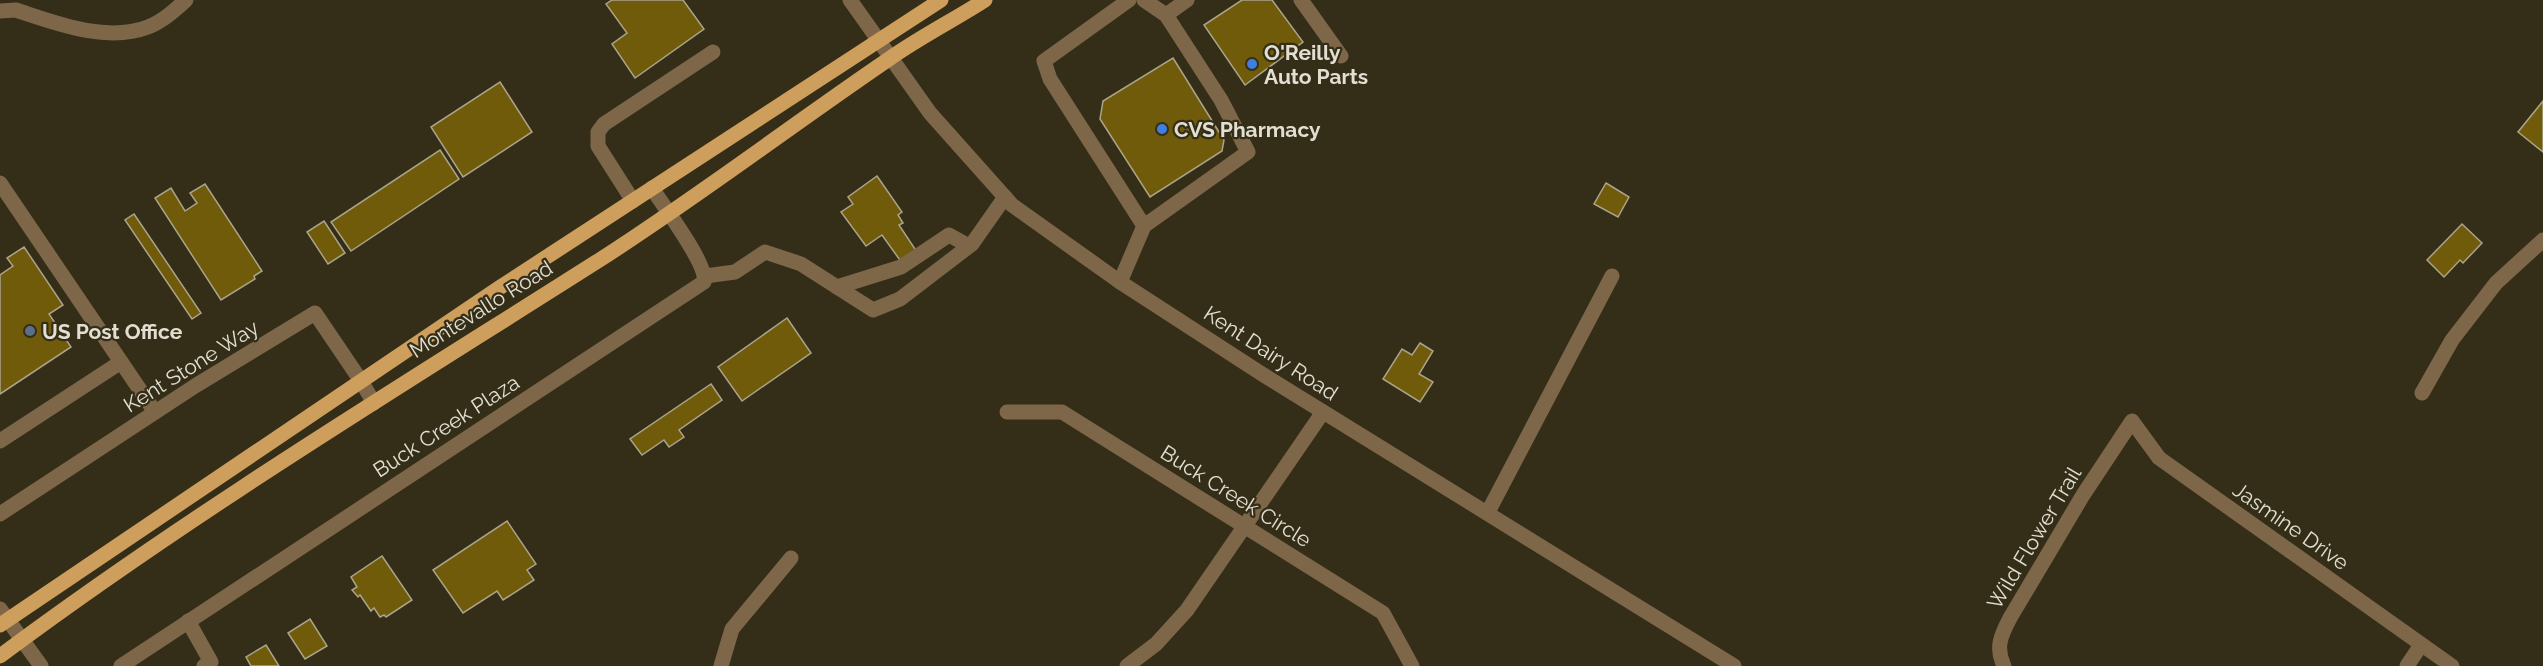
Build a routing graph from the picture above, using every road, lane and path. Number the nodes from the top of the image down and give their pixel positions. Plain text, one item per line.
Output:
1 (186, 0) edge
2 (850, 0) edge
3 (941, 0) edge
4 (986, 0) edge
5 (1129, 0) edge
6 (1144, 0) edge
7 (1186, 0) edge
8 (1301, 0) edge
9 (0, 11) edge
10 (1166, 15) junction
11 (879, 40) junction
12 (713, 52) dead end
13 (1341, 56) dead end
14 (891, 57) junction
15 (0, 183) edge
16 (652, 188) junction
17 (1005, 196) junction
18 (633, 201) junction
19 (668, 214) junction
20 (1144, 226) junction
21 (2543, 240) edge
22 (969, 246) junction
23 (705, 276) junction
24 (1612, 276) dead end
25 (1120, 282) junction
26 (837, 287) junction
27 (122, 362) junction
28 (362, 381) junction
29 (2422, 393) dead end
30 (374, 403) junction
31 (155, 412) junction
32 (1007, 412) dead end
33 (1323, 412) junction
34 (2122, 436) joint
35 (0, 441) edge
36 (1488, 512) junction
37 (0, 514) edge
38 (1245, 527) junction
39 (791, 558) dead end
40 (3, 618) edge
41 (188, 621) junction
42 (23, 639) junction
43 (2421, 645) junction
44 (0, 656) edge
45 (41, 666) edge
46 (121, 666) edge
47 (204, 666) edge
48 (721, 666) edge
49 (1127, 666) edge
50 (1412, 666) edge
51 (1734, 666) edge
52 (2004, 666) edge
53 (2407, 666) edge
54 (2452, 666) edge

1 - 9 street
2 - 11 street, Kent Dairy Road
3 - 11 main road, Montevallo Road
4 - 14 main road, Montevallo Road
5 - 20 street
6 - 10 street
7 - 10 street
8 - 13 street
10 - 20 street
11 - 14 street, Kent Dairy Road
11 - 16 main road, Montevallo Road
12 - 18 street
14 - 17 street, Kent Dairy Road
14 - 19 main road, Montevallo Road
15 - 27 street
16 - 18 main road, Montevallo Road
16 - 19 street
17 - 22 street
17 - 25 street, Kent Dairy Road
18 - 28 main road, Montevallo Road
19 - 23 street
19 - 30 main road, Montevallo Road
20 - 25 street
21 - 29 street
22 - 26 street
22 - 26 street
23 - 26 street
23 - 41 street, Buck Creek Plaza
24 - 36 street
25 - 33 street, Kent Dairy Road
27 - 31 street
27 - 35 street
28 - 30 street, Kent Stone Way
28 - 31 street, Kent Stone Way
28 - 40 main road, Montevallo Road
30 - 42 main road, Montevallo Road
31 - 37 street, Kent Stone Way
32 - 38 street, Buck Creek Circle
33 - 36 street, Kent Dairy Road
33 - 38 street
34 - 43 street, Jasmine Drive
34 - 52 street, Wild Flower Trail
36 - 51 street, Kent Dairy Road
38 - 49 street
38 - 50 street, Buck Creek Circle
39 - 48 street
40 - 42 street
41 - 46 street, Buck Creek Plaza
41 - 47 street
42 - 44 main road, Montevallo Road
42 - 45 street
43 - 53 street
43 - 54 street, Jasmine Drive

